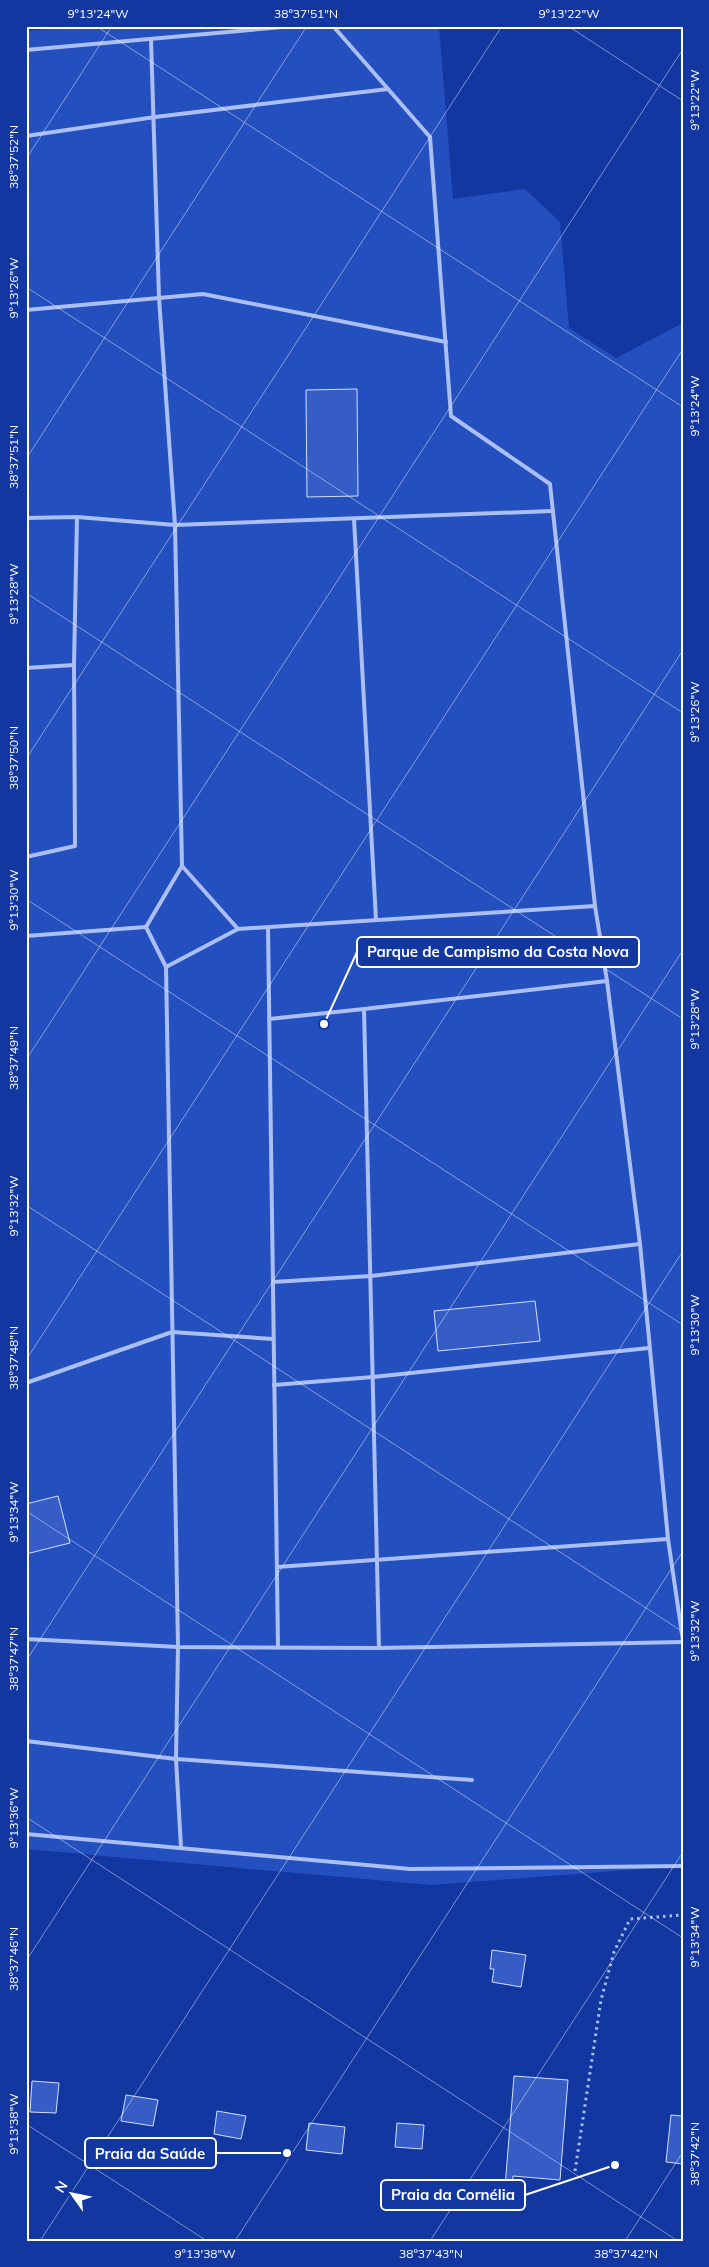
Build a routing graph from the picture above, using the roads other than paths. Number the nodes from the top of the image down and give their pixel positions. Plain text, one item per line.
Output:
1 (294, 26) edge
2 (333, 26) edge
3 (151, 39) junction
4 (26, 50) edge
5 (388, 89) junction
6 (155, 117) junction
7 (26, 136) edge
8 (159, 298) junction
9 (26, 310) edge
10 (446, 342) junction
11 (553, 511) junction
12 (77, 517) junction
13 (26, 518) edge
14 (354, 519) junction
15 (175, 525) junction
16 (74, 665) junction
17 (26, 668) edge
18 (26, 857) edge
19 (182, 866) junction
20 (595, 906) junction
21 (376, 920) junction
22 (146, 927) junction
23 (268, 927) junction
24 (238, 929) junction
25 (26, 936) edge
26 (166, 968) junction
27 (607, 981) junction
28 (364, 1009) junction
29 (269, 1019) junction
30 (640, 1244) junction
31 (371, 1276) junction
32 (273, 1282) junction
33 (172, 1332) junction
34 (273, 1339) junction
35 (649, 1348) junction
36 (373, 1378) junction
37 (26, 1384) edge
38 (274, 1385) junction
39 (668, 1539) junction
40 (377, 1559) junction
41 (277, 1567) junction
42 (26, 1639) edge
43 (683, 1641) edge
44 (178, 1646) junction
45 (278, 1647) junction
46 (379, 1648) junction
47 (26, 1741) edge
48 (176, 1759) junction
49 (472, 1780) dead end
50 (26, 1834) edge
51 (181, 1848) junction
52 (683, 1866) edge

1 - 3 lane
2 - 5 lane
3 - 4 lane
3 - 6 lane
5 - 6 lane
5 - 10 lane
6 - 7 lane
6 - 8 lane
8 - 9 lane
8 - 10 lane
8 - 15 lane
10 - 11 lane
11 - 14 lane
11 - 20 lane
12 - 13 lane
12 - 15 lane
12 - 16 lane
14 - 15 lane
14 - 21 lane
15 - 19 lane
16 - 17 lane
16 - 18 lane
19 - 22 lane
19 - 24 lane
20 - 21 lane
20 - 27 lane
21 - 23 lane
22 - 25 lane
22 - 26 lane
23 - 24 lane
23 - 29 lane
24 - 26 lane
26 - 33 lane
27 - 28 lane
27 - 30 lane
28 - 29 lane
28 - 31 lane
29 - 32 lane
30 - 31 lane
30 - 35 lane
31 - 32 lane
31 - 36 lane
32 - 34 lane
33 - 34 lane
33 - 37 lane
33 - 44 lane
34 - 38 lane
35 - 36 lane
35 - 39 lane
36 - 38 lane
36 - 40 lane
38 - 41 lane
39 - 40 lane
39 - 43 lane
40 - 41 lane
40 - 46 lane
41 - 45 lane
42 - 44 lane
43 - 46 lane
44 - 45 lane
44 - 48 lane
45 - 46 lane
47 - 48 lane
48 - 49 lane
48 - 51 lane
50 - 51 lane
51 - 52 lane

